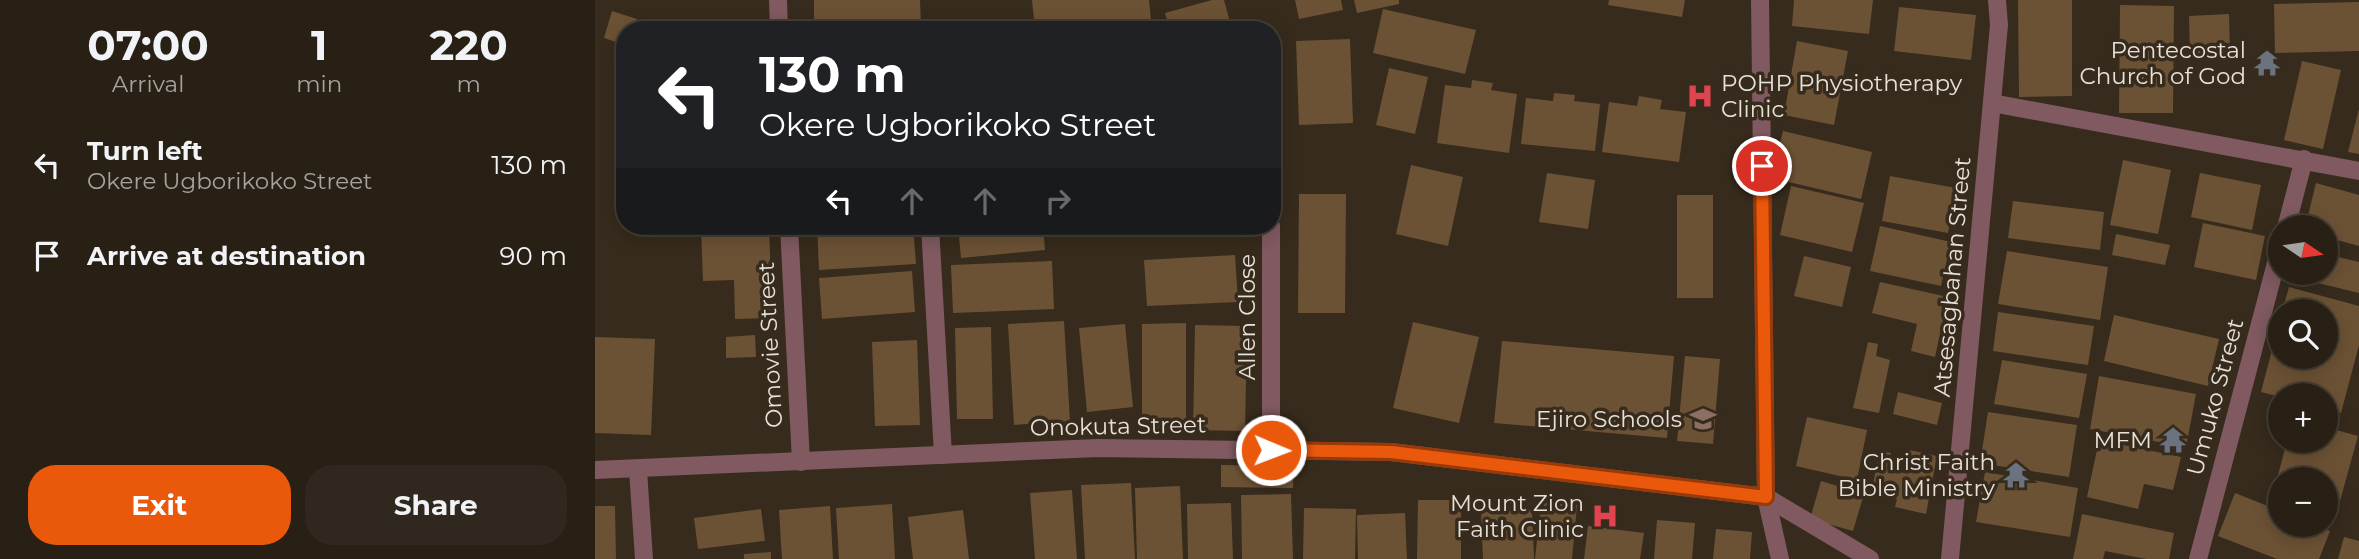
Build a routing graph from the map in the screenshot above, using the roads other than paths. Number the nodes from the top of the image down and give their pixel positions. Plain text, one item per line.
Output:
1 (778, 0) edge
2 (1760, 0) edge
3 (1997, 0) edge
4 (779, 21) edge
5 (1992, 103) junction
6 (2304, 159) junction
7 (2359, 171) edge
8 (2289, 215) edge
9 (789, 235) edge
10 (931, 235) edge
11 (1271, 235) edge
12 (2270, 285) edge
13 (1271, 450) junction
14 (943, 455) junction
15 (801, 463) junction
16 (595, 470) edge
17 (638, 470) junction
18 (1766, 497) junction
19 (644, 559) edge
20 (1780, 559) edge
21 (1870, 559) edge
22 (1950, 559) edge
23 (2198, 559) edge

1 - 4 street
2 - 18 street
3 - 5 street, Atsesagbahan Street
5 - 6 street
5 - 22 street, Atsesagbahan Street
6 - 7 street
6 - 8 street
9 - 15 street, Omovie Street
10 - 14 street
11 - 13 street, Allen Close
12 - 23 street, Umuko Street
13 - 14 street, Onokuta Street
13 - 18 street, Onokuta Street
14 - 15 street, Onokuta Street
15 - 17 street, Onokuta Street
16 - 17 street, Onokuta Street
17 - 19 street
18 - 20 street
18 - 21 street

